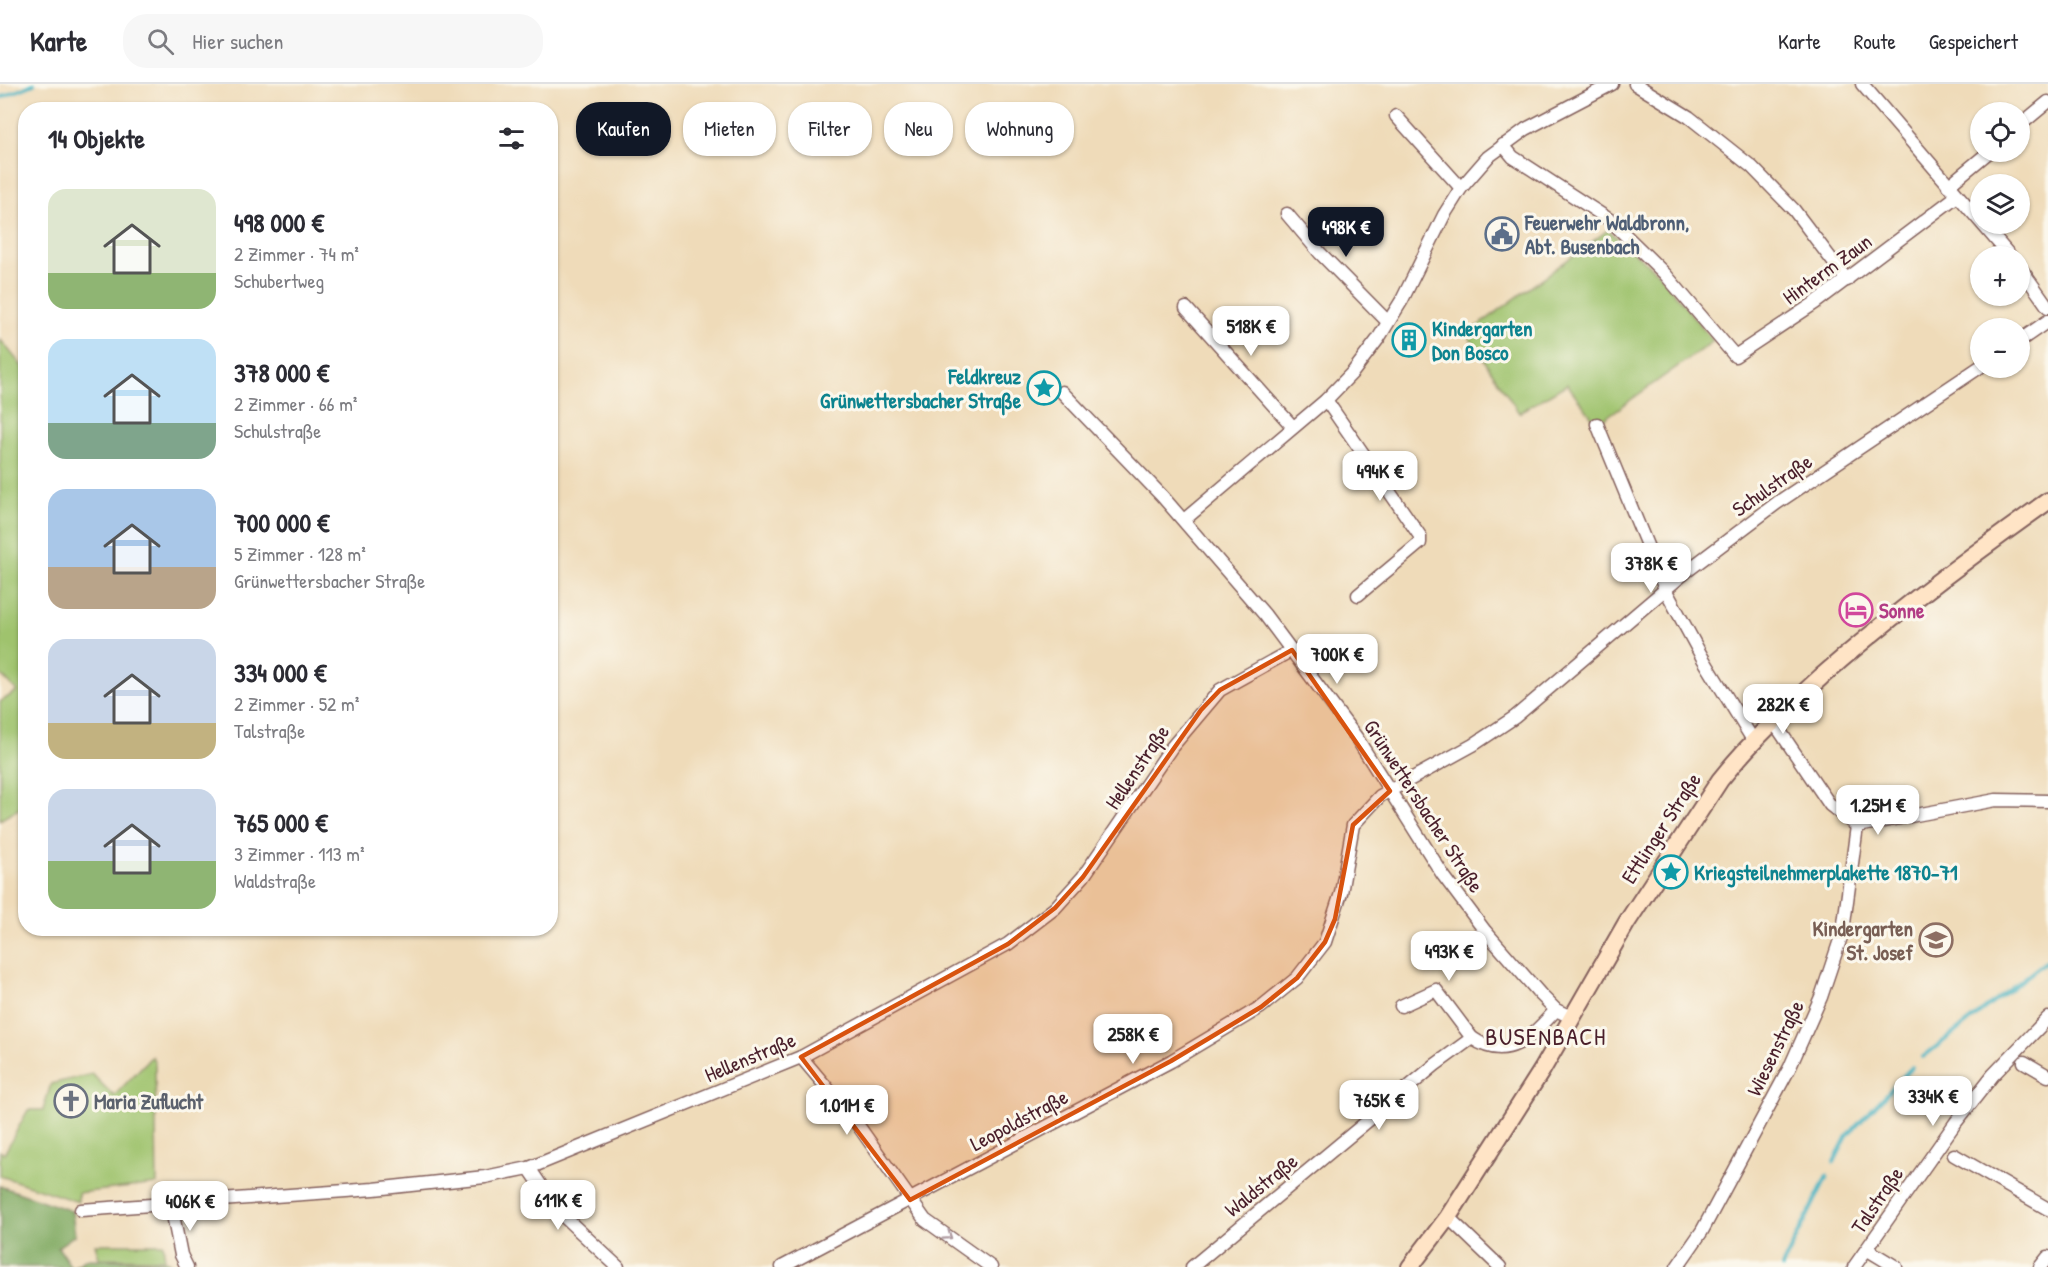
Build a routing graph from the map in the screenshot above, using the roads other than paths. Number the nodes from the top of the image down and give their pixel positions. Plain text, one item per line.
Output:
1 (1612, 84) edge
2 (1635, 84) edge
3 (1862, 84) edge
4 (2048, 102) edge
5 (1396, 116) dead end
6 (2030, 117) edge
7 (1503, 146) junction
8 (1977, 162) edge
9 (1948, 186) junction
10 (1461, 188) junction
11 (1957, 196) junction
12 (1287, 214) dead end
13 (2001, 246) edge
14 (1847, 280) junction
15 (2030, 282) edge
16 (2048, 307) edge
17 (1186, 308) dead end
18 (2048, 321) edge
19 (1388, 322) junction
20 (2030, 333) edge
21 (1970, 374) edge
22 (1062, 392) dead end
23 (1326, 400) junction
24 (1597, 424) dead end
25 (1293, 427) junction
26 (2048, 501) edge
27 (1184, 520) junction
28 (1665, 590) junction
29 (1358, 595) dead end
30 (1292, 650) junction
31 (1773, 721) junction
32 (1753, 740) junction
33 (1390, 791) junction
34 (2048, 801) edge
35 (1857, 826) junction
36 (1401, 1006) dead end
37 (1556, 1010) junction
38 (1571, 1017) junction
39 (2048, 1018) edge
40 (1472, 1038) junction
41 (801, 1057) junction
42 (2024, 1062) dead end
43 (2048, 1076) edge
44 (1954, 1155) dead end
45 (529, 1168) junction
46 (910, 1200) junction
47 (171, 1205) junction
48 (2048, 1209) edge
49 (81, 1210) dead end
50 (1448, 1216) junction
51 (1868, 1250) junction
52 (2048, 1257) edge
53 (187, 1267) edge
54 (618, 1267) edge
55 (782, 1267) edge
56 (991, 1267) edge
57 (1192, 1267) edge
58 (1410, 1267) edge
59 (1500, 1267) edge
60 (1677, 1267) edge
61 (1854, 1267) edge
62 (1896, 1267) edge
63 (2040, 1267) edge

1 - 7 street
2 - 14 street
3 - 9 street
4 - 6 street
5 - 10 street
7 - 10 street
7 - 14 street, Hinterm Zaun
8 - 9 street
9 - 11 street
10 - 19 street
11 - 13 street
11 - 14 street, Hinterm Zaun
12 - 19 street
15 - 16 street
17 - 25 street
18 - 20 street
19 - 23 street
21 - 28 street, Schulstraße
22 - 27 street, Grünwettersbacher Straße
23 - 25 street
23 - 29 street
24 - 28 street
25 - 27 street
26 - 31 main road, Ettlinger Straße
27 - 30 street, Grünwettersbacher Straße
28 - 32 street
28 - 33 street, Schulstraße
30 - 33 street, Grünwettersbacher Straße
30 - 41 street, Hellenstraße
31 - 32 main road, Ettlinger Straße
31 - 35 street
32 - 38 main road, Ettlinger Straße
33 - 37 street, Grünwettersbacher Straße
33 - 46 street, Leopoldstraße
34 - 35 street
35 - 60 street, Wiesenstraße
36 - 40 street
37 - 38 street, Grünwettersbacher Straße
37 - 40 street
38 - 50 main road, Ettlinger Straße
39 - 51 street, Talstraße
40 - 57 street, Waldstraße
41 - 45 street, Hellenstraße
41 - 46 street
42 - 43 street
44 - 48 street
45 - 47 street, Hellenstraße
45 - 54 street
46 - 55 street, Leopoldstraße
46 -> 56 street
47 - 49 street, Hellenstraße
47 - 53 street
50 - 58 main road, Ettlinger Straße
50 - 59 street
51 - 61 street, Talstraße
51 - 62 street
52 - 63 street

